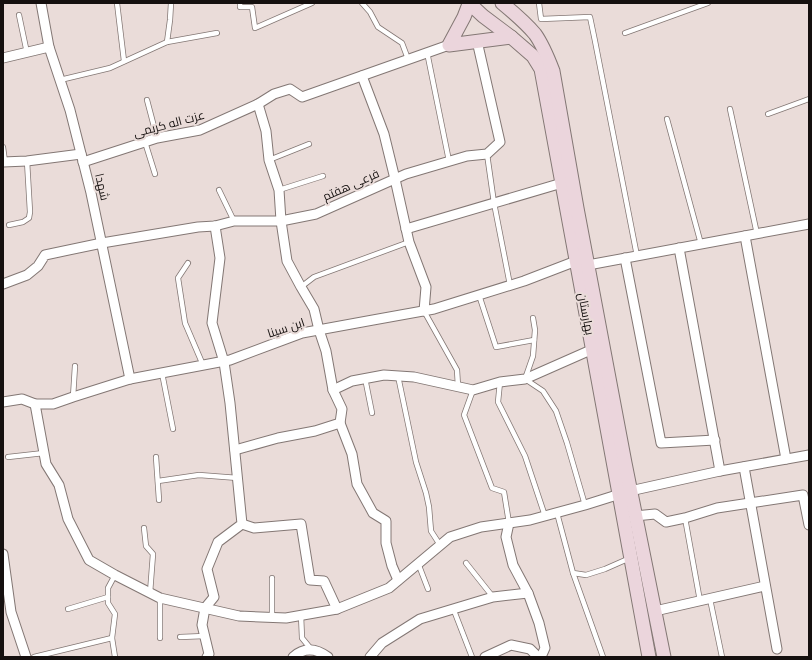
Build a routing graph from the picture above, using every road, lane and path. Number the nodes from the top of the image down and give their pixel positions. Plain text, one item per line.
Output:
1 (41, 3) edge
2 (117, 3) edge
3 (171, 3) edge
4 (240, 3) edge
5 (312, 3) edge
6 (362, 3) edge
7 (469, 3) edge
8 (502, 3) edge
9 (538, 3) edge
10 (708, 3) edge
11 (19, 15) dead end
12 (217, 33) dead end
13 (625, 33) dead end
14 (511, 37) junction
15 (477, 41) junction
16 (167, 42) junction
17 (449, 44) junction
18 (49, 47) junction
19 (428, 52) junction
20 (27, 53) junction
21 (3, 58) edge
22 (408, 59) junction
23 (124, 61) junction
24 (362, 76) junction
25 (60, 80) junction
26 (809, 99) edge
27 (148, 100) dead end
28 (258, 104) junction
29 (730, 109) dead end
30 (768, 114) dead end
31 (667, 119) dead end
32 (157, 138) junction
33 (145, 142) junction
34 (309, 144) dead end
35 (3, 147) edge
36 (487, 154) junction
37 (82, 158) junction
38 (269, 160) junction
39 (27, 161) junction
40 (449, 161) junction
41 (4, 162) edge
42 (155, 174) dead end
43 (323, 176) dead end
44 (395, 179) junction
45 (562, 183) junction
46 (219, 190) dead end
47 (279, 190) junction
48 (494, 203) junction
49 (234, 221) junction
50 (281, 221) junction
51 (809, 224) edge
52 (9, 225) dead end
53 (214, 226) junction
54 (406, 229) junction
55 (757, 234) junction
56 (745, 236) junction
57 (409, 242) junction
58 (102, 243) junction
59 (701, 244) junction
60 (679, 248) junction
61 (637, 256) junction
62 (625, 258) junction
63 (188, 263) dead end
64 (582, 263) junction
65 (3, 284) edge
66 (510, 285) junction
67 (300, 288) junction
68 (479, 295) junction
69 (424, 311) junction
70 (533, 318) dead end
71 (319, 330) junction
72 (534, 340) junction
73 (593, 349) junction
74 (224, 362) junction
75 (204, 365) junction
76 (75, 366) dead end
77 (162, 373) junction
78 (398, 376) junction
79 (366, 378) junction
80 (130, 379) junction
81 (525, 379) junction
82 (500, 382) junction
83 (458, 386) junction
84 (332, 390) junction
85 (473, 390) junction
86 (73, 397) junction
87 (3, 402) edge
88 (35, 404) junction
89 (372, 413) dead end
90 (340, 423) junction
91 (173, 428) dead end
92 (714, 440) junction
93 (235, 450) junction
94 (44, 453) junction
95 (809, 455) edge
96 (8, 457) dead end
97 (156, 457) dead end
98 (786, 459) junction
99 (744, 467) junction
100 (720, 471) junction
101 (238, 478) junction
102 (158, 481) junction
103 (625, 493) junction
104 (159, 500) dead end
105 (750, 502) junction
106 (585, 505) junction
107 (557, 512) junction
108 (545, 516) junction
109 (635, 516) junction
110 (685, 518) junction
111 (509, 523) junction
112 (242, 524) junction
113 (809, 525) edge
114 (144, 528) dead end
115 (440, 545) junction
116 (3, 554) edge
117 (638, 557) junction
118 (418, 563) junction
119 (466, 563) dead end
120 (573, 573) junction
121 (115, 575) junction
122 (272, 578) dead end
123 (398, 580) junction
124 (765, 586) junction
125 (428, 589) dead end
126 (150, 593) junction
127 (528, 593) junction
128 (108, 597) junction
129 (493, 597) junction
130 (160, 598) junction
131 (710, 599) junction
132 (700, 601) junction
133 (205, 608) junction
134 (454, 608) junction
135 (68, 609) dead end
136 (337, 609) junction
137 (655, 611) junction
138 (301, 615) junction
139 (272, 617) junction
140 (205, 636) junction
141 (180, 637) dead end
142 (112, 638) junction
143 (160, 638) dead end
144 (311, 649) junction
145 (777, 649) dead end
146 (296, 656) edge
147 (26, 657) edge
148 (34, 657) edge
149 (115, 657) edge
150 (207, 657) edge
151 (328, 657) edge
152 (370, 657) edge
153 (472, 657) edge
154 (485, 657) edge
155 (540, 657) edge
156 (603, 657) edge
157 (649, 657) edge
158 (664, 657) edge
159 (722, 657) edge

1 - 18 street, شهدا
2 - 23 lane
3 - 16 lane
4 - 5 lane
6 - 22 lane
7 - 14 street, بهارستان
7 - 17 street
8 - 64 street, بهارستان
9 - 61 lane
10 - 13 lane
11 - 20 lane
12 - 16 lane
14 - 15 street
14 - 45 street, بهارستان
15 - 17 street
15 - 36 street
16 - 23 lane
17 - 19 street
18 - 20 street
18 - 25 street, شهدا
19 - 22 street
19 - 40 lane
20 - 21 street
22 - 24 street
23 - 25 lane
24 - 28 street, عزت اله کریمی
24 - 44 street
25 - 37 street, شهدا
26 - 30 lane
27 - 32 lane
28 - 32 street, عزت اله کریمی
28 - 38 street
29 - 55 lane
31 - 59 lane
32 - 33 street, عزت اله کریمی
33 - 37 street, عزت اله کریمی
33 - 42 lane
34 - 38 lane
35 - 41 lane
36 - 40 street, فرعی هفتم
36 - 48 lane
37 - 39 street, عزت اله کریمی
37 - 58 street, شهدا
38 - 47 street
39 - 41 street, عزت اله کریمی
39 - 52 lane
40 - 44 street, فرعی هفتم
43 - 47 lane
44 - 50 street, فرعی هفتم
44 - 54 street
45 - 48 street
45 - 64 street, بهارستان
46 - 49 lane
47 - 50 street
48 - 54 street
48 - 66 lane
49 - 50 street, فرعی هفتم
49 - 53 street, فرعی هفتم
50 - 67 street
51 - 55 street, ابن سینا
53 - 58 street, فرعی هفتم
53 - 74 street
54 - 57 street
55 - 56 street, ابن سینا
56 - 59 street, ابن سینا
56 - 98 street
57 - 67 lane
57 - 69 street
58 - 65 street, فرعی هفتم
58 - 80 street, شهدا
59 - 60 street, ابن سینا
60 - 61 street, ابن سینا
60 - 92 street
61 - 62 street, ابن سینا
62 - 64 street, ابن سینا
62 - 92 street
63 - 75 lane
64 - 66 street, ابن سینا
64 - 73 street, بهارستان
64 - 103 street, بهارستان
66 - 68 street, ابن سینا
67 - 71 street
68 - 69 street, ابن سینا
68 - 72 lane
69 - 71 street, ابن سینا
69 - 83 lane
70 - 72 lane
71 - 74 street, ابن سینا
71 - 84 street
72 - 81 lane
73 - 81 street
73 - 103 street, بهارستان
74 - 75 street, ابن سینا
74 - 93 street
75 - 77 street, ابن سینا
76 - 86 lane
77 - 80 street, ابن سینا
77 - 91 lane
78 - 79 street
78 - 83 street
78 - 115 lane
79 - 84 street
79 - 89 lane
80 - 86 street, ابن سینا
81 - 82 street
81 - 106 lane
82 - 85 street
82 - 108 lane
83 - 85 street
84 - 90 street
85 - 111 lane
86 - 88 street, ابن سینا
87 - 88 street, ابن سینا
88 - 94 street
90 - 93 street
90 - 123 street
92 - 100 street
93 - 101 street
94 - 96 lane
94 - 121 street
95 - 98 street
97 - 102 lane
98 - 99 street
99 - 100 street
99 - 105 street
100 - 103 street
101 - 102 lane
101 - 112 street
102 - 104 lane
103 - 106 street
103 - 109 street, بهارستان
103 - 117 street, بهارستان
105 - 110 street
105 - 113 street
105 - 124 street
106 - 107 street
107 - 108 street
107 - 120 lane
108 - 111 street
109 - 110 street
109 - 117 street, بهارستان
110 - 132 lane
111 - 115 street
111 - 127 street
112 - 133 street
112 - 136 street
114 - 126 lane
115 - 118 street
116 - 147 street
117 - 120 lane
117 - 137 street, بهارستان
117 - 157 street, بهارستان
118 - 123 street
118 - 125 lane
119 - 129 lane
120 - 156 lane
121 - 126 street
121 - 128 lane
122 - 139 lane
123 - 136 street
124 - 131 street
124 - 145 street
126 - 130 street
127 - 129 street
127 - 155 street
128 - 135 lane
128 - 142 lane
129 - 134 street
130 - 133 street
130 - 143 lane
131 - 132 street
131 - 159 lane
132 - 137 street
133 - 139 street
133 - 140 street
134 - 152 street
134 - 153 lane
136 - 138 street
137 - 158 street, بهارستان
138 - 139 street
138 - 144 lane
140 - 141 lane
140 - 150 street
142 - 148 lane
142 - 149 lane
144 - 146 street
144 - 151 street
154 - 155 street

